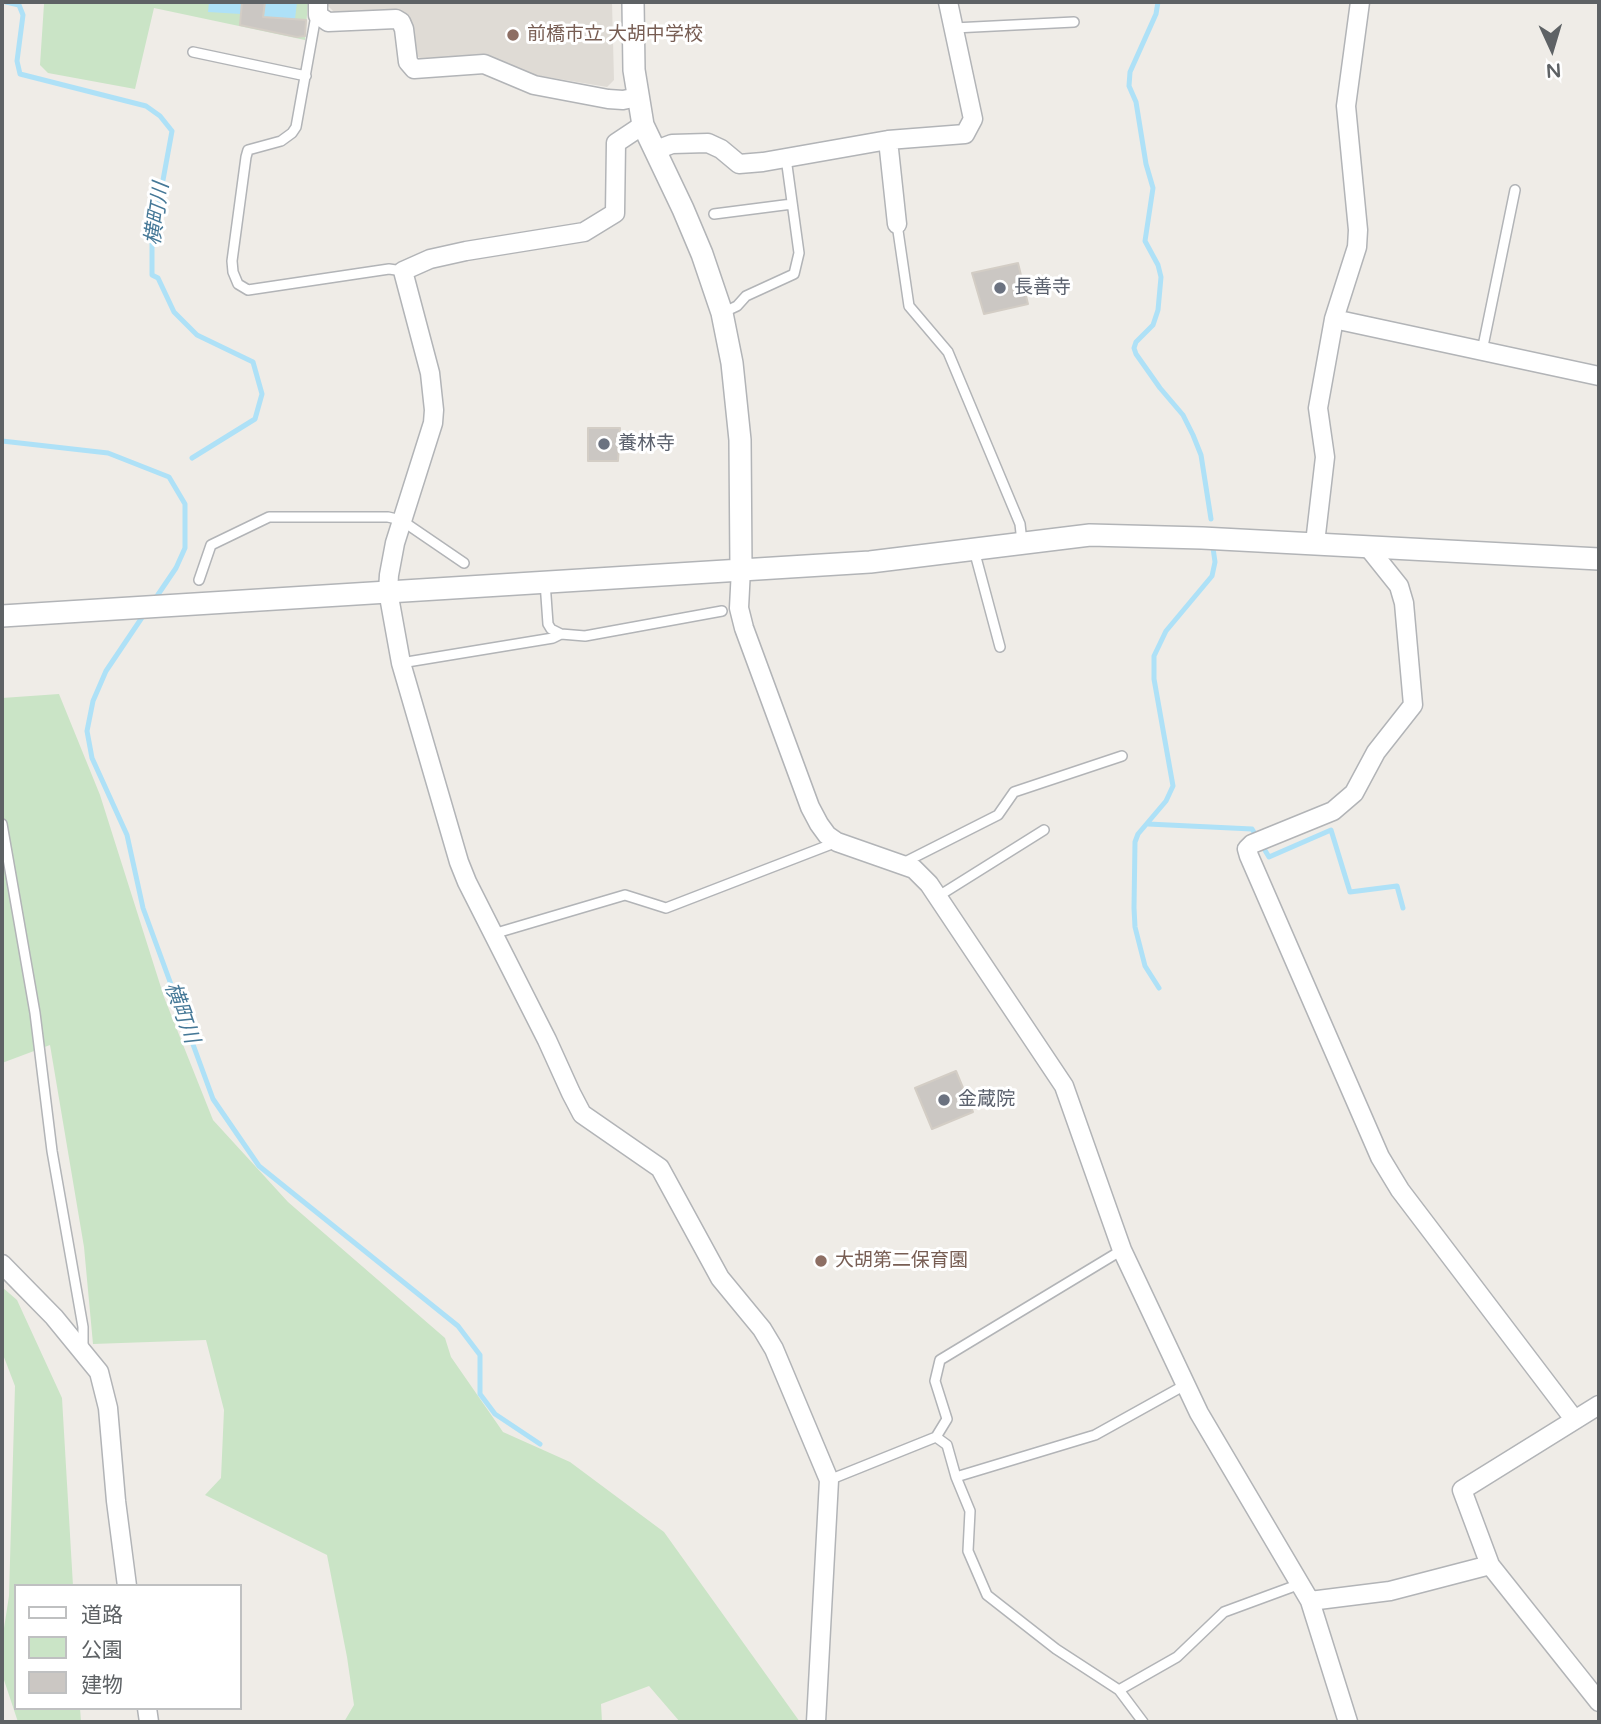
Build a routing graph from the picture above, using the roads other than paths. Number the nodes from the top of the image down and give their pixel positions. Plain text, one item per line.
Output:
1 (632, 2) edge
2 (948, 2) edge
3 (1360, 2) edge
4 (318, 8) edge
5 (1074, 22) dead end
6 (954, 28) junction
7 (193, 52) dead end
8 (306, 76) junction
9 (638, 97) junction
10 (643, 125) junction
11 (888, 140) junction
12 (656, 150) junction
13 (786, 158) junction
14 (1515, 190) dead end
15 (792, 204) junction
16 (713, 214) dead end
17 (897, 224) joint
18 (403, 271) junction
19 (722, 313) junction
20 (1334, 319) junction
21 (1482, 351) junction
22 (1599, 376) edge
23 (401, 520) junction
24 (1022, 542) junction
25 (1315, 543) junction
26 (1367, 546) junction
27 (974, 548) junction
28 (1599, 559) edge
29 (464, 563) dead end
30 (741, 569) junction
31 (200, 580) dead end
32 (545, 582) junction
33 (388, 592) junction
34 (722, 611) dead end
35 (2, 616) edge
36 (561, 634) junction
37 (1000, 647) dead end
38 (401, 663) junction
39 (1122, 756) dead end
40 (2, 824) edge
41 (1044, 830) dead end
42 (836, 842) junction
43 (901, 864) junction
44 (937, 897) junction
45 (493, 934) junction
46 (1122, 1250) junction
47 (2, 1264) edge
48 (83, 1350) junction
49 (1185, 1385) junction
50 (1599, 1405) edge
51 (1574, 1419) junction
52 (936, 1437) junction
53 (956, 1477) junction
54 (829, 1480) junction
55 (1490, 1565) junction
56 (127, 1584) edge
57 (1300, 1584) junction
58 (1310, 1601) junction
59 (1119, 1690) junction
60 (1599, 1702) edge
61 (816, 1722) edge
62 (1143, 1722) edge
63 (1348, 1722) edge

1 - 9 street
2 - 6 street
3 - 20 street
4 - 8 lane
4 - 9 street
5 - 6 lane
6 - 11 street
7 - 8 lane
8 - 18 lane
9 - 10 street
10 - 12 street
10 - 18 street
11 - 13 street
11 - 17 street
12 - 13 street
12 - 19 street
13 - 15 lane
14 - 21 lane
15 - 16 lane
15 - 19 lane
17 - 24 lane
18 - 23 street
19 - 30 street
20 - 21 street
20 - 25 street
21 - 22 street
23 - 29 lane
23 - 31 lane
23 - 33 street
24 - 25 street
24 - 27 street
25 - 26 street
26 - 28 street
26 - 51 street
27 - 30 street
27 - 37 lane
30 - 32 street
30 - 42 street
32 - 33 street
32 - 36 lane
33 - 35 street
33 - 38 street
34 - 36 lane
36 - 38 lane
38 - 45 street
39 - 43 lane
40 - 48 lane
41 - 44 lane
42 - 43 street
42 - 45 lane
43 - 44 street
44 - 46 street
45 - 54 street
46 - 49 street
46 - 52 lane
47 - 48 street
48 - 56 street
49 - 53 lane
49 - 57 street
50 - 51 street
51 - 55 street
52 - 53 lane
52 - 54 lane
53 - 59 lane
54 - 61 street
55 - 58 street
55 - 60 street
57 - 58 street
57 - 59 lane
58 - 63 street
59 - 62 lane

